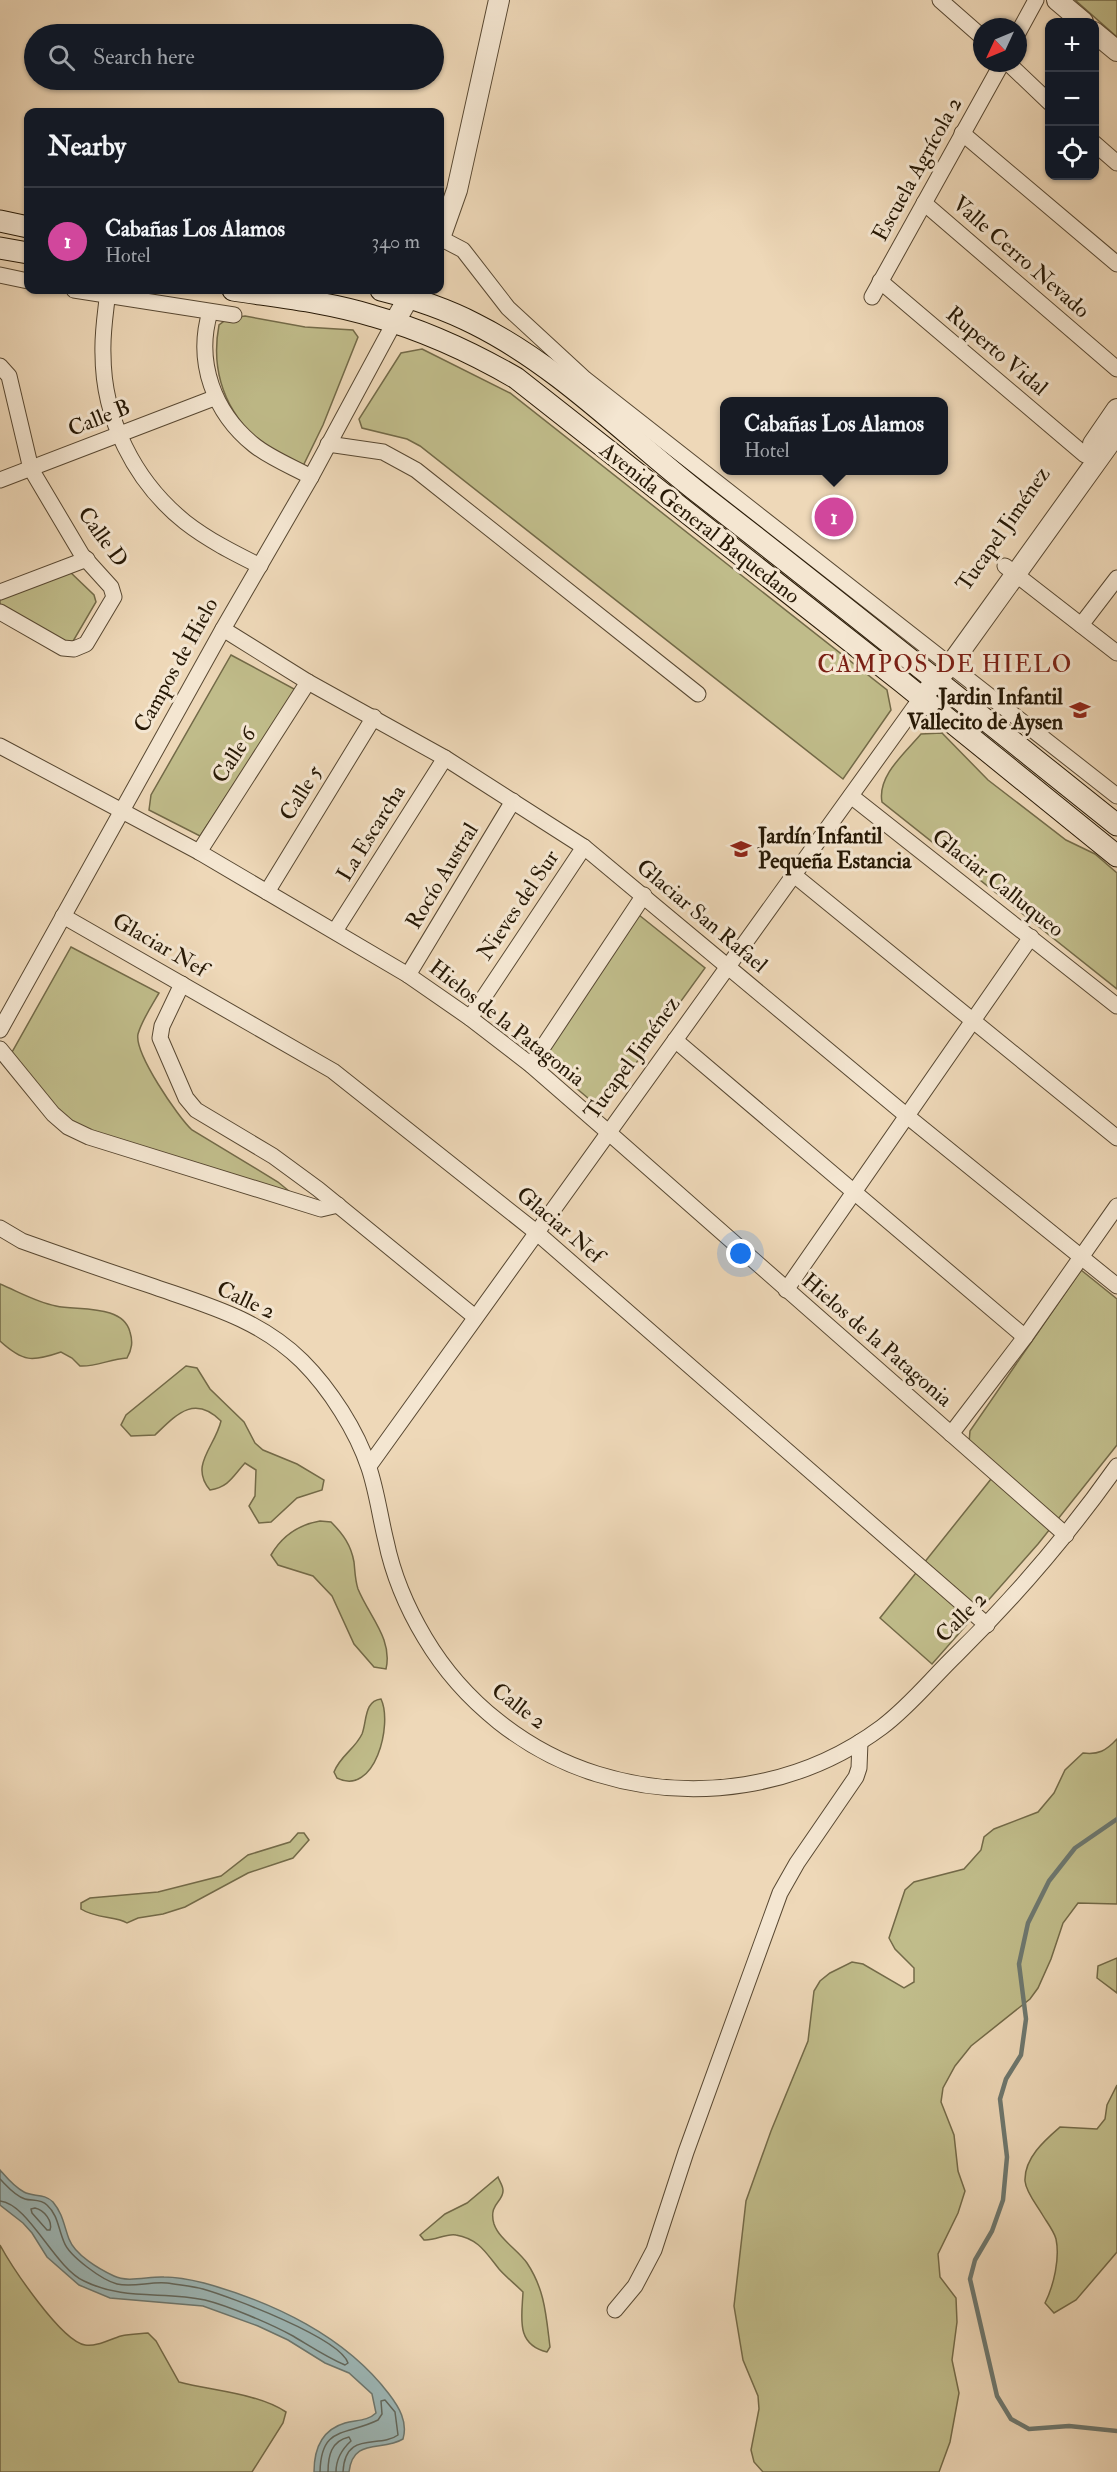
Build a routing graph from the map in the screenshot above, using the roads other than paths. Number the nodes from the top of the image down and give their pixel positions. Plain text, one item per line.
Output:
1 (500, 0) edge
2 (939, 0) edge
3 (1036, 0) edge
4 (1057, 0) edge
5 (1026, 18) edge
6 (1078, 18) edge
7 (973, 28) edge
8 (1099, 35) edge
9 (1117, 51) edge
10 (997, 72) edge
11 (1017, 72) edge
12 (1045, 98) edge
13 (963, 133) junction
14 (1099, 147) edge
15 (1117, 163) edge
16 (924, 203) junction
17 (0, 221) edge
18 (24, 226) edge
19 (444, 227) edge
20 (444, 240) edge
21 (0, 248) edge
22 (24, 252) edge
23 (1117, 264) edge
24 (0, 275) edge
25 (24, 280) edge
26 (880, 281) junction
27 (108, 294) edge
28 (113, 294) edge
29 (256, 294) edge
30 (410, 294) edge
31 (413, 294) edge
32 (872, 297) dead end
33 (210, 312) junction
34 (234, 315) dead end
35 (394, 323) junction
36 (0, 366) edge
37 (1117, 369) edge
38 (214, 398) junction
39 (1117, 409) edge
40 (1117, 433) edge
41 (119, 434) junction
42 (328, 444) junction
43 (1085, 455) junction
44 (31, 470) junction
45 (311, 477) junction
46 (0, 480) edge
47 (87, 559) junction
48 (260, 566) junction
49 (1010, 570) junction
50 (1117, 578) edge
51 (0, 592) edge
52 (0, 612) edge
53 (1081, 625) junction
54 (223, 629) junction
55 (1117, 653) edge
56 (947, 661) junction
57 (935, 679) junction
58 (308, 682) junction
59 (698, 694) dead end
60 (921, 698) junction
61 (374, 717) junction
62 (0, 746) edge
63 (445, 758) junction
64 (851, 796) junction
65 (1117, 796) edge
66 (513, 801) junction
67 (122, 810) junction
68 (1117, 825) edge
69 (584, 847) junction
70 (199, 852) junction
71 (1117, 856) edge
72 (794, 875) junction
73 (267, 892) junction
74 (644, 895) junction
75 (63, 916) junction
76 (335, 931) junction
77 (1031, 937) junction
78 (727, 967) junction
79 (408, 975) junction
80 (182, 984) junction
81 (1117, 1006) edge
82 (4, 1014) edge
83 (470, 1018) junction
84 (972, 1020) junction
85 (0, 1030) edge
86 (675, 1040) junction
87 (0, 1049) edge
88 (531, 1065) junction
89 (907, 1116) junction
90 (608, 1132) junction
91 (1117, 1138) edge
92 (854, 1193) junction
93 (338, 1205) junction
94 (1117, 1206) edge
95 (0, 1228) edge
96 (536, 1232) junction
97 (1082, 1258) junction
98 (1117, 1286) edge
99 (786, 1290) junction
100 (475, 1317) junction
101 (1025, 1336) junction
102 (951, 1434) junction
103 (369, 1466) junction
104 (1117, 1466) edge
105 (1066, 1535) junction
106 (987, 1624) junction
107 (861, 1742) junction
108 (615, 2310) dead end

1 - 19 street
2 - 7 street
3 - 5 street
4 - 6 street
8 - 9 street
10 - 13 street, Escuela Agrícola 2
11 - 12 street
13 - 16 street, Escuela Agrícola 2
13 - 23 street
14 - 15 street
16 - 26 street, Escuela Agrícola 2
16 - 37 street, Valle Cerro Nevado
17 - 18 main road
20 - 56 street, Avenida General Baquedano
21 - 22 main road
24 - 25 street
26 - 32 street, Escuela Agrícola 2
26 - 43 street, Ruperto Vidal
27 - 41 street
28 - 33 street
29 - 35 main road, Avenida General Baquedano
30 - 35 street
31 - 57 main road, Avenida General Baquedano
33 - 34 street
33 - 38 street
35 - 42 street, Campos de Hielo
35 - 60 main road, Avenida General Baquedano
36 - 44 street, Calle D
38 - 41 street, Calle B
38 - 45 street
39 - 43 street, Tucapel Jiménez
40 - 49 street, Tucapel Jiménez
41 - 44 street, Calle B
41 - 48 street
42 - 45 street, Campos de Hielo
42 - 59 street
43 - 49 street, Tucapel Jiménez
44 - 46 street, Calle B
44 - 47 street, Calle D
45 - 48 street, Campos de Hielo
47 - 51 street
47 - 52 street, Calle D
48 - 54 street, Campos de Hielo
49 - 53 street
49 - 56 street, Tucapel Jiménez
50 - 53 street
53 - 55 street
54 - 58 street, Glaciar San Rafael
54 - 67 street, Campos de Hielo
56 - 57 street, Tucapel Jiménez
56 - 65 street, Avenida General Baquedano
57 - 60 street, Tucapel Jiménez
57 - 68 main road, Avenida General Baquedano
58 - 61 street, Glaciar San Rafael
58 - 70 street, Calle 6
60 - 64 street, Tucapel Jiménez
60 - 71 main road, Avenida General Baquedano
61 - 63 street, Glaciar San Rafael
61 - 73 street, Calle 5
62 - 67 street, Hielos de la Patagonia
63 - 66 street, Glaciar San Rafael
63 - 76 street, La Escarcha
64 - 72 street, Tucapel Jiménez
64 - 77 street, Glaciar Calluqueo
66 - 69 street, Glaciar San Rafael
66 - 79 street, Rocío Austral
67 - 70 street, Hielos de la Patagonia
67 - 75 street, Campos de Hielo
69 - 74 street, Glaciar San Rafael
69 - 83 street, Nieves del Sur
70 - 73 street, Hielos de la Patagonia
72 - 78 street, Tucapel Jiménez
72 - 84 street
73 - 76 street, Hielos de la Patagonia
74 - 78 street, Glaciar San Rafael
74 - 88 street
75 - 80 street, Glaciar Nef
75 - 82 street, Campos de Hielo
76 - 79 street, Hielos de la Patagonia
77 - 81 street, Glaciar Calluqueo
77 - 84 street
78 - 86 street, Tucapel Jiménez
78 - 89 street, Glaciar San Rafael
79 - 83 street, Hielos de la Patagonia
80 - 93 street
80 - 96 street, Glaciar Nef
82 - 85 street, Campos de Hielo
83 - 88 street, Hielos de la Patagonia
84 - 89 street
84 - 91 street
86 - 90 street, Tucapel Jiménez
86 - 92 street
87 - 93 street
88 - 90 street, Hielos de la Patagonia
89 - 92 street
89 - 97 street, Glaciar San Rafael
90 - 96 street, Tucapel Jiménez
90 - 99 street, Hielos de la Patagonia
92 - 99 street
92 - 101 street
93 - 100 street
94 - 97 street
95 - 103 street, Calle 2
96 - 100 street, Tucapel Jiménez
96 - 106 street, Glaciar Nef
97 - 98 street, Glaciar San Rafael
97 - 101 street
99 - 102 street, Hielos de la Patagonia
100 - 103 street, Tucapel Jiménez
101 - 102 street
102 - 105 street, Hielos de la Patagonia
103 - 107 street, Calle 2
104 - 105 street, Calle 2
105 - 106 street, Calle 2
106 - 107 street, Calle 2
107 - 108 street

